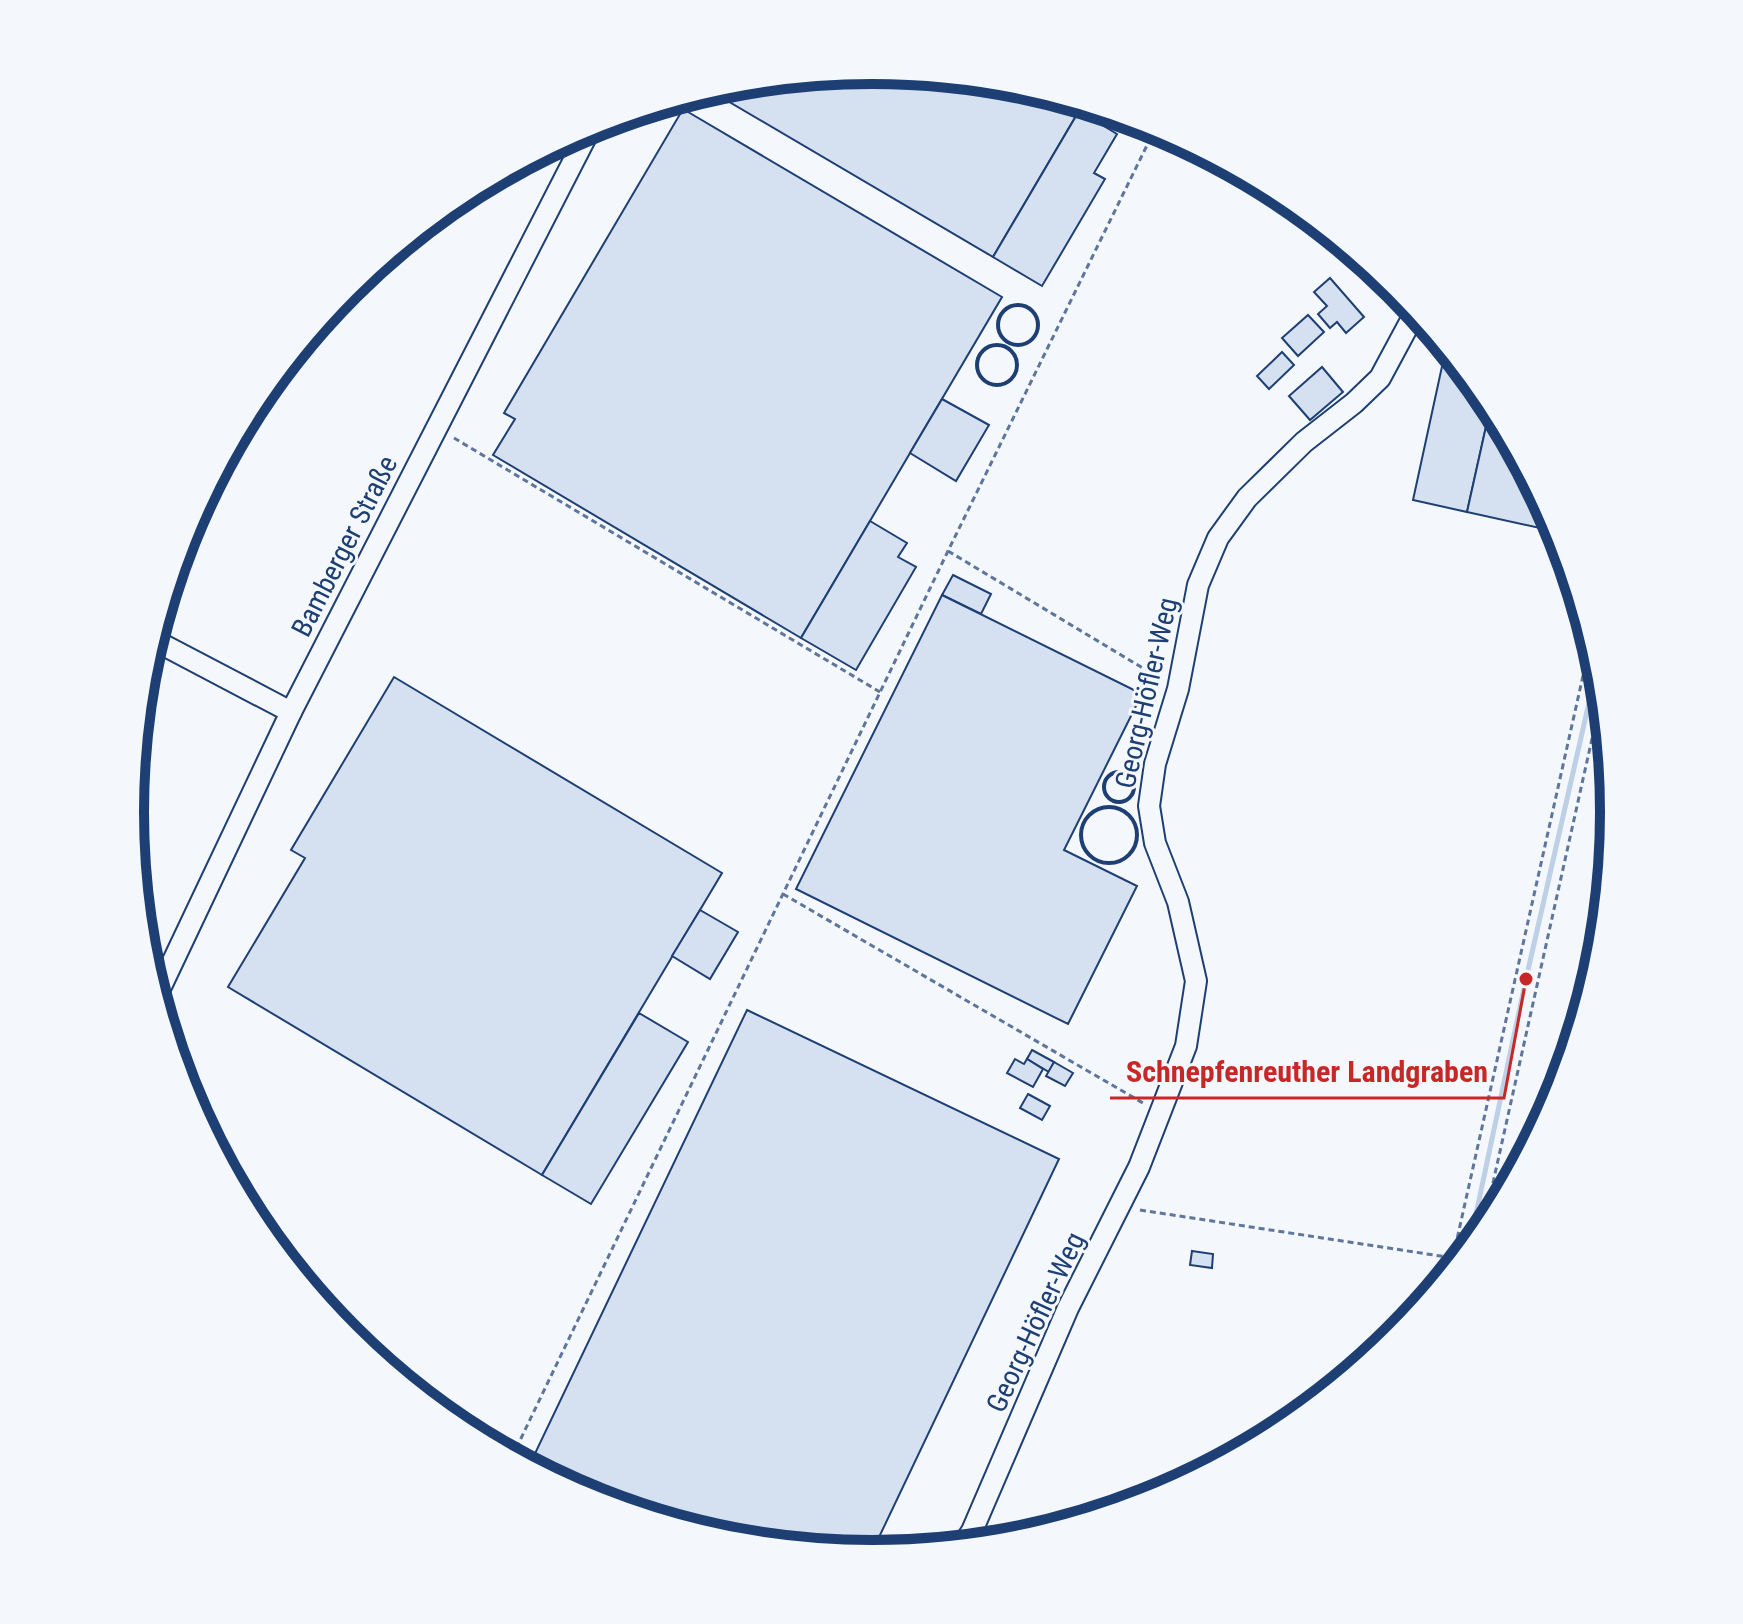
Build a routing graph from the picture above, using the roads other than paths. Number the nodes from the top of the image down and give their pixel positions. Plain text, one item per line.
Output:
1 (582, 144) edge
2 (1410, 322) edge
3 (163, 645) edge
4 (291, 712) junction
5 (163, 981) edge
6 (970, 1533) edge

1 - 4 street, Bamberger Straße
2 - 6 street, Georg-Höfler-Weg
3 - 4 street
4 - 5 street, Bamberger Straße

